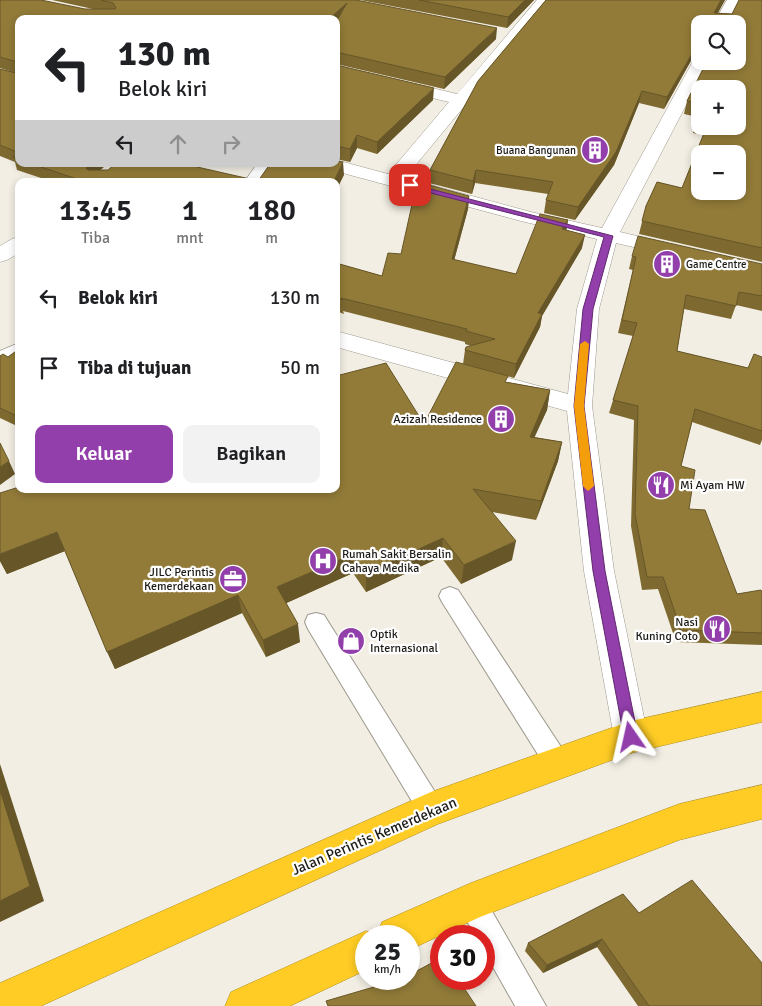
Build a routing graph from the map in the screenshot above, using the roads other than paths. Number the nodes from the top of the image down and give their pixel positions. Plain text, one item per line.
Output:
1 (546, 0) edge
2 (734, 0) edge
3 (726, 15) edge
4 (495, 33) edge
5 (515, 36) junction
6 (696, 70) edge
7 (340, 71) edge
8 (461, 100) junction
9 (340, 166) edge
10 (264, 167) edge
11 (256, 178) edge
12 (393, 180) junction
13 (608, 236) junction
14 (15, 246) edge
15 (695, 255) edge
16 (0, 256) edge
17 (340, 341) edge
18 (15, 353) edge
19 (0, 361) edge
20 (413, 362) junction
21 (374, 373) edge
22 (579, 406) junction
23 (450, 596) dead end
24 (316, 622) dead end
25 (762, 707) edge
26 (631, 737) junction
27 (558, 764) junction
28 (762, 802) edge
29 (431, 809) junction
30 (471, 902) junction
31 (420, 925) edge
32 (355, 955) edge
33 (0, 1004) edge
34 (245, 1006) edge
35 (531, 1006) edge

1 - 5 street
2 - 3 street
4 - 5 street
5 - 8 street
6 - 13 street
7 - 8 street
8 - 12 street
9 - 12 street
10 - 11 street
12 - 13 street
13 - 15 street
13 - 22 street
14 - 16 street
17 - 20 street
18 - 19 street
20 - 21 street
20 - 22 street
22 - 26 street
23 - 27 lane
24 - 29 lane
25 - 26 highway, Jalan Perintis Kemerdekaan
26 - 27 highway, Jalan Perintis Kemerdekaan
27 - 29 highway, Jalan Perintis Kemerdekaan
28 - 30 highway
29 - 33 highway, Jalan Perintis Kemerdekaan
30 - 31 highway
30 - 35 lane
32 - 34 highway

